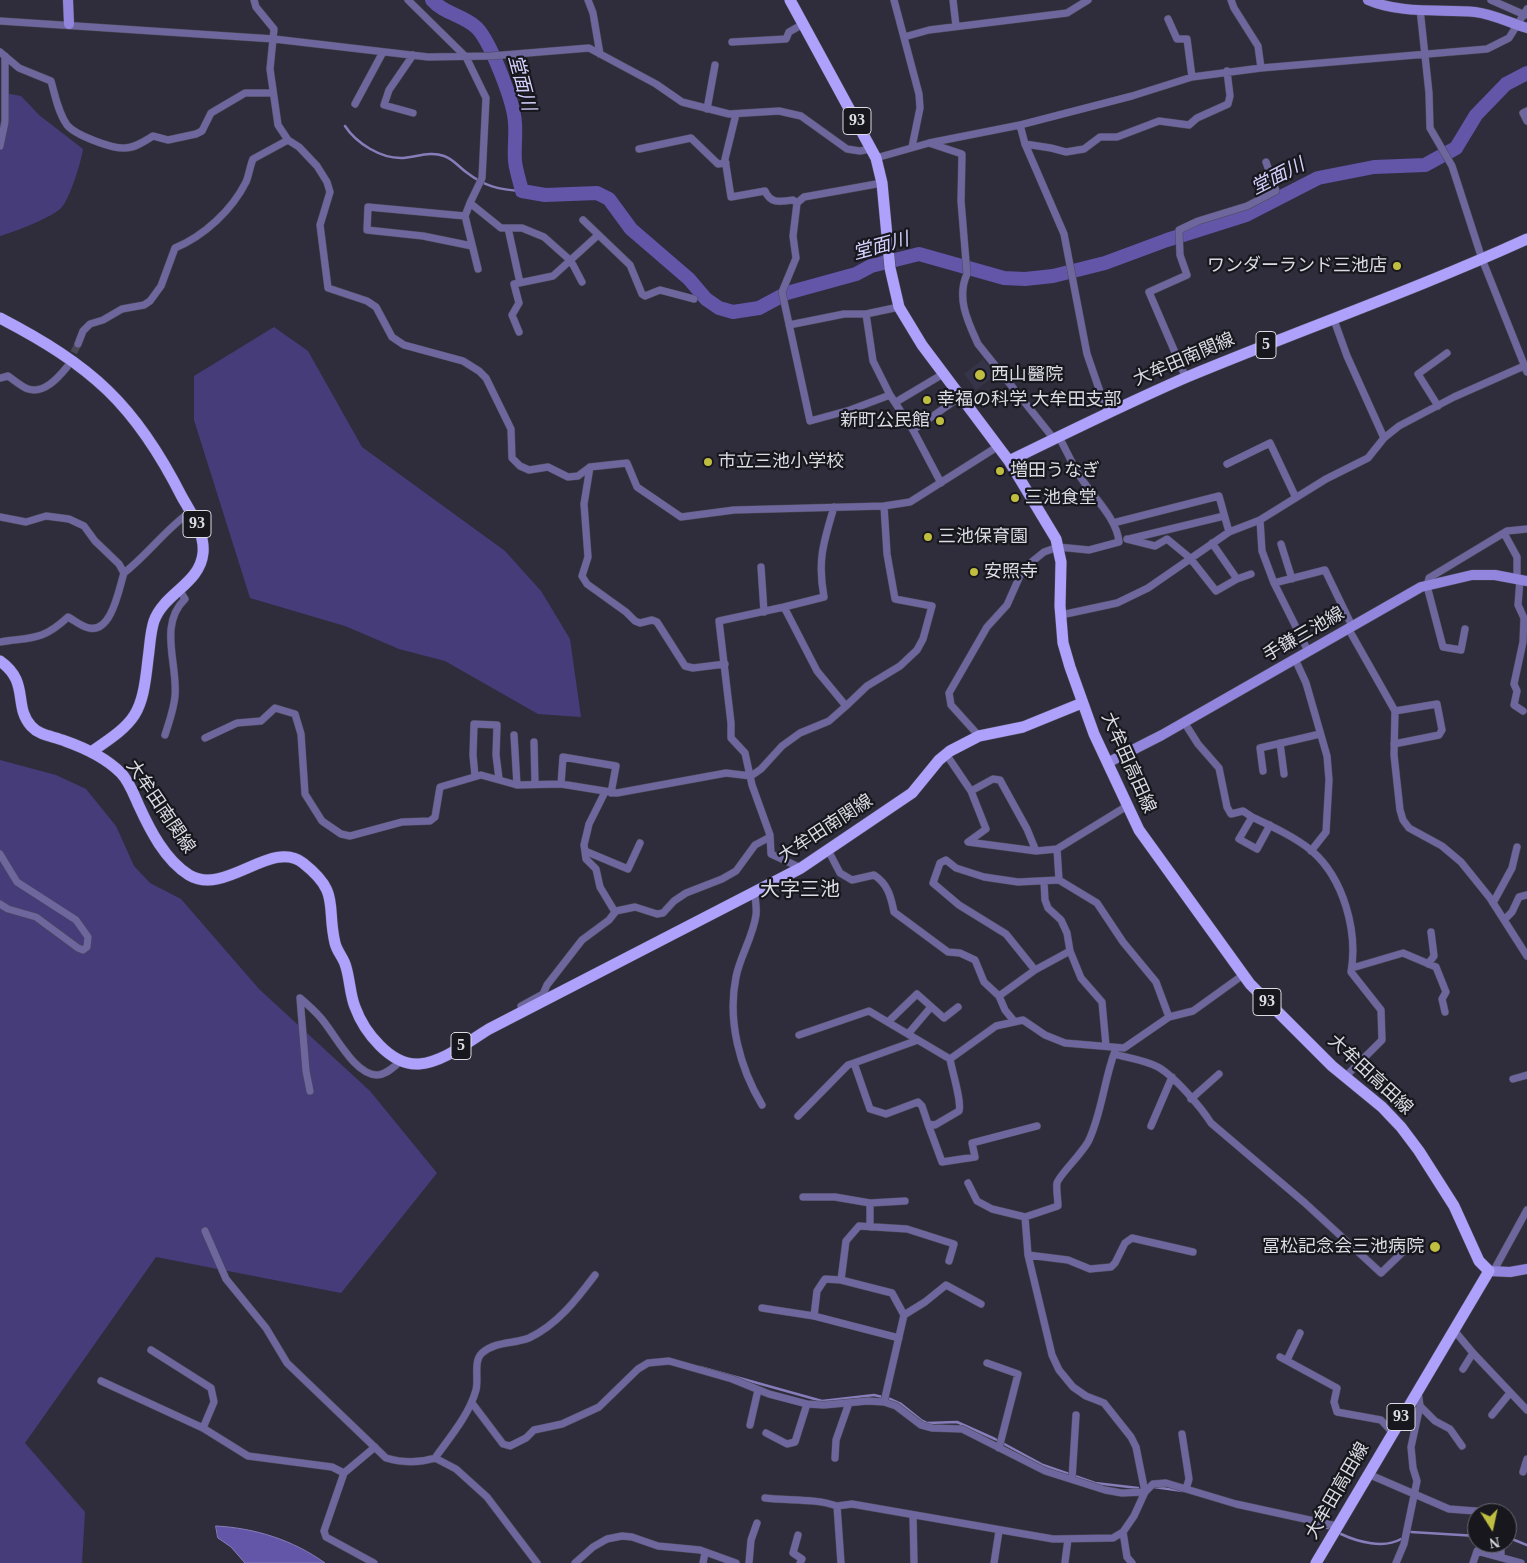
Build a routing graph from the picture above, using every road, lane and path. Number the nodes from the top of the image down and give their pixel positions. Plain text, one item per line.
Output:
1 (68, 0) edge
2 (254, 0) edge
3 (408, 0) edge
4 (588, 0) edge
5 (790, 0) edge
6 (894, 0) edge
7 (953, 0) edge
8 (1088, 0) edge
9 (1231, 0) edge
10 (1368, 0) edge
11 (1492, 0) edge
12 (1420, 9) junction
13 (1526, 12) edge
14 (1168, 19) dead end
15 (0, 21) edge
16 (69, 24) junction
17 (803, 24) junction
18 (956, 26) junction
19 (1522, 27) edge
20 (904, 37) junction
21 (274, 39) junction
22 (732, 42) dead end
23 (382, 52) junction
24 (1425, 53) junction
25 (2, 54) edge
26 (600, 54) junction
27 (413, 55) junction
28 (466, 57) junction
29 (715, 65) dead end
30 (1261, 68) junction
31 (1227, 71) junction
32 (1192, 77) junction
33 (273, 93) junction
34 (354, 104) dead end
35 (707, 109) junction
36 (1527, 112) edge
37 (413, 113) dead end
38 (736, 114) junction
39 (1527, 122) edge
40 (1020, 125) junction
41 (288, 140) junction
42 (928, 143) junction
43 (1025, 144) junction
44 (0, 146) edge
45 (912, 147) junction
46 (639, 148) dead end
47 (873, 154) junction
48 (1266, 162) dead end
49 (726, 163) junction
50 (882, 183) junction
51 (470, 203) junction
52 (797, 203) junction
53 (465, 216) junction
54 (583, 220) dead end
55 (508, 228) junction
56 (597, 236) junction
57 (1527, 239) edge
58 (472, 246) junction
59 (1482, 259) junction
60 (571, 261) junction
61 (478, 269) dead end
62 (582, 282) dead end
63 (520, 283) junction
64 (694, 299) dead end
65 (899, 307) junction
66 (866, 314) junction
67 (0, 318) edge
68 (1334, 320) junction
69 (789, 325) junction
70 (519, 332) dead end
71 (78, 344) tunnel mouth
72 (1447, 354) dead end
73 (67, 367) tunnel mouth
74 (1526, 369) edge
75 (943, 374) junction
76 (0, 378) edge
77 (1186, 378) junction
78 (890, 395) junction
79 (960, 397) junction
80 (896, 402) junction
81 (1438, 406) junction
82 (1108, 412) junction
83 (913, 430) junction
84 (1057, 438) junction
85 (1384, 438) junction
86 (997, 447) junction
87 (1009, 461) junction
88 (1227, 464) dead end
89 (590, 467) junction
90 (941, 483) junction
91 (1296, 498) junction
92 (834, 506) junction
93 (884, 506) junction
94 (190, 512) junction
95 (1224, 516) junction
96 (0, 517) edge
97 (1260, 520) junction
98 (1113, 523) junction
99 (1527, 529) edge
100 (1229, 532) junction
101 (1505, 535) junction
102 (1127, 539) junction
103 (1119, 542) junction
104 (1212, 543) junction
105 (1281, 544) dead end
106 (1058, 547) junction
107 (1527, 556) edge
108 (1517, 557) junction
109 (1190, 558) junction
110 (761, 567) dead end
111 (124, 573) junction
112 (1251, 574) dead end
113 (1236, 579) junction
114 (1292, 579) junction
115 (1521, 579) edge
116 (1274, 583) junction
117 (1426, 586) junction
118 (179, 589) junction
119 (784, 607) junction
120 (764, 612) junction
121 (1061, 615) junction
122 (1350, 627) junction
123 (1465, 629) dead end
124 (0, 642) edge
125 (1308, 651) junction
126 (1295, 659) junction
127 (0, 661) edge
128 (725, 664) junction
129 (1082, 704) junction
130 (846, 706) junction
131 (1395, 711) junction
132 (1523, 711) dead end
133 (1184, 722) junction
134 (1320, 734) junction
135 (166, 735) dead end
136 (514, 735) dead end
137 (979, 736) junction
138 (205, 738) dead end
139 (534, 742) dead end
140 (1280, 743) junction
141 (1394, 744) junction
142 (91, 752) junction
143 (946, 754) junction
144 (1109, 762) junction
145 (1262, 771) dead end
146 (1284, 774) dead end
147 (475, 776) junction
148 (750, 776) junction
149 (499, 779) junction
150 (535, 783) junction
151 (561, 784) junction
152 (518, 785) junction
153 (971, 791) junction
154 (608, 792) junction
155 (1128, 806) junction
156 (1252, 816) junction
157 (1270, 825) junction
158 (770, 837) junction
159 (640, 843) dead end
160 (1517, 848) dead end
161 (1057, 849) junction
162 (828, 850) junction
163 (585, 851) junction
164 (1036, 851) junction
165 (1311, 851) junction
166 (0, 854) edge
167 (801, 868) junction
168 (1059, 880) junction
169 (1044, 882) junction
170 (755, 892) junction
171 (1527, 895) edge
172 (1493, 903) junction
173 (0, 904) edge
174 (615, 912) junction
175 (1504, 920) junction
176 (1431, 932) dead end
177 (1070, 951) junction
178 (1527, 956) edge
179 (1428, 964) junction
180 (1352, 968) junction
181 (1035, 970) junction
182 (1243, 975) junction
183 (999, 996) junction
184 (958, 1006) dead end
185 (931, 1007) junction
186 (523, 1012) junction
187 (1445, 1012) dead end
188 (1169, 1017) junction
189 (1014, 1021) junction
190 (888, 1022) junction
191 (908, 1034) junction
192 (799, 1035) dead end
193 (918, 1040) junction
194 (1106, 1046) junction
195 (1115, 1051) junction
196 (950, 1059) junction
197 (400, 1062) junction
198 (854, 1063) junction
199 (1219, 1074) dead end
200 (1527, 1075) edge
201 (1172, 1077) junction
202 (1345, 1077) junction
203 (1513, 1078) dead end
204 (310, 1091) dead end
205 (1191, 1099) junction
206 (762, 1105) dead end
207 (798, 1116) dead end
208 (928, 1124) junction
209 (1038, 1126) dead end
210 (1150, 1126) dead end
211 (968, 1183) dead end
212 (803, 1197) dead end
213 (905, 1201) dead end
214 (870, 1203) junction
215 (1527, 1210) edge
216 (1025, 1217) junction
217 (870, 1227) junction
218 (205, 1232) dead end
219 (1410, 1245) dead end
220 (1193, 1252) dead end
221 (1028, 1255) junction
222 (949, 1261) dead end
223 (1527, 1269) edge
224 (1491, 1272) junction
225 (595, 1275) dead end
226 (841, 1280) junction
227 (981, 1304) dead end
228 (762, 1308) dead end
229 (904, 1315) junction
230 (814, 1316) junction
231 (1453, 1328) junction
232 (1300, 1333) dead end
233 (899, 1338) junction
234 (151, 1350) dead end
235 (1473, 1353) junction
236 (987, 1363) dead end
237 (1463, 1369) dead end
238 (101, 1381) dead end
239 (1418, 1388) junction
240 (758, 1390) junction
241 (1510, 1394) junction
242 (884, 1402) junction
243 (472, 1403) junction
244 (849, 1403) junction
245 (807, 1404) junction
246 (1420, 1406) junction
247 (1527, 1410) edge
248 (1076, 1415) dead end
249 (1492, 1415) dead end
250 (750, 1426) dead end
251 (203, 1428) junction
252 (1392, 1432) junction
253 (766, 1433) dead end
254 (1182, 1434) dead end
255 (1462, 1446) dead end
256 (375, 1447) junction
257 (1000, 1448) junction
258 (435, 1458) junction
259 (835, 1458) dead end
260 (1527, 1459) edge
261 (1523, 1472) dead end
262 (344, 1473) junction
263 (1368, 1474) junction
264 (1072, 1480) junction
265 (1186, 1489) junction
266 (1145, 1492) junction
267 (1413, 1494) junction
268 (765, 1498) dead end
269 (837, 1506) junction
270 (1467, 1510) edge
271 (913, 1515) junction
272 (757, 1523) dead end
273 (1338, 1526) junction
274 (999, 1531) junction
275 (1123, 1532) junction
276 (798, 1535) dead end
277 (1068, 1538) junction
278 (705, 1553) junction
279 (1500, 1553) edge
280 (1500, 1556) junction
281 (1065, 1562) edge
282 (374, 1563) edge
283 (537, 1563) edge
284 (575, 1563) edge
285 (703, 1563) edge
286 (736, 1563) edge
287 (749, 1563) edge
288 (800, 1563) edge
289 (841, 1563) edge
290 (914, 1563) edge
291 (994, 1563) edge
292 (1132, 1563) edge
293 (1316, 1563) edge
294 (1396, 1563) edge
295 (1473, 1563) edge
296 (1522, 1563) edge

1 - 16 main road
2 - 21 street
3 - 28 street
4 - 26 street
5 - 17 main road, 93
6 - 20 street
7 - 18 street
8 - 18 street
9 - 30 street
10 - 12 main road
11 - 13 street
12 - 19 main road
12 - 24 street
13 - 19 street
14 - 32 street
15 - 16 street
16 - 21 street
17 - 22 street
17 - 47 main road, 93
18 - 20 street
19 - 24 street
20 - 45 street
21 - 23 street
21 - 33 street
23 - 27 street
23 - 34 street
24 - 30 street
24 - 59 street
25 - 33 street
25 - 44 street
26 - 28 street
26 - 35 street
27 - 28 street
27 - 37 street
28 - 51 street
29 - 35 street
30 - 31 street
31 - 32 street
31 - 43 street
32 - 40 street
33 - 41 street
35 - 38 street
36 - 39 street
38 - 47 street
38 - 49 street
40 - 42 street
40 - 43 street
41 - 71 street
41 - 89 street
42 - 45 street
42 - 84 street
43 - 82 street
45 - 47 street
46 - 49 street
47 - 50 main road, 93
48 - 77 street
49 - 52 street
50 - 52 street
50 - 65 main road, 93
51 - 53 street
51 - 55 street
52 - 69 street
53 - 58 street
53 - 58 street
54 - 56 street
55 - 60 street
55 - 63 street
56 - 60 street
56 - 64 street
57 - 59 main road, 大牟田南関線 / 5
58 - 61 street
59 - 68 main road, 大牟田南関線 / 5
59 - 74 street
60 - 62 street
60 - 63 street
63 - 70 street
65 - 66 street
65 - 75 main road, 93
66 - 69 street
66 - 78 street
67 - 94 main road, 93
68 - 77 main road, 大牟田南関線 / 5
68 - 85 street
69 - 78 street
72 - 81 street
73 - 76 street
74 - 81 street
75 - 79 main road, 93
75 - 80 street
77 - 82 main road, 大牟田南関線 / 5
78 - 80 street
79 - 83 street
79 - 86 main road, 93
80 - 83 street
81 - 85 street
82 - 84 main road, 大牟田南関線 / 5
83 - 90 street
84 - 87 main road, 大牟田南関線 / 5
84 - 98 street
85 - 91 street
86 - 87 main road, 93
86 - 90 street
87 - 106 main road
88 - 91 street
89 - 92 street
89 - 128 street
90 - 93 street
91 - 97 street
92 - 93 street
92 - 119 street
93 - 130 street
94 - 111 street
94 - 118 main road, 93
95 - 98 street
95 - 100 street
95 - 102 street
96 - 111 street
97 - 100 street
97 - 116 street
98 - 103 street
99 - 101 street
100 - 104 street
101 - 108 street
101 - 117 street
102 - 103 street
102 - 109 street
103 - 106 street
104 - 109 street
104 - 113 street
105 - 114 street
106 - 121 main road
106 - 137 street
107 - 108 street
108 - 115 street
109 - 113 street
109 - 121 street
110 - 120 street
111 - 124 street
112 - 113 street
114 - 116 street
114 - 122 street
115 - 117 main road, 手鎌三池線
115 - 132 street
116 - 125 street
117 - 122 main road, 手鎌三池線
117 - 123 street
118 - 135 street
118 - 142 main road, 93
119 - 120 street
119 - 130 street
120 - 128 street
121 - 129 main road
122 - 125 main road, 手鎌三池線
122 - 131 street
125 - 126 main road, 手鎌三池線
126 - 133 main road, 手鎌三池線
126 - 134 street
127 - 142 main road, 大牟田南関線
128 - 148 street
129 - 137 main road, 大牟田南関線 / 5
129 - 144 main road, 大牟田高田線 / 93
130 - 148 street
131 - 141 street
131 - 141 street
133 - 144 main road, 手鎌三池線
133 - 156 street
134 - 140 street
134 - 165 street
136 - 152 street
137 - 143 main road, 大牟田南関線 / 5
138 - 147 street
139 - 150 street
140 - 145 street
140 - 146 street
141 - 172 street
142 - 197 main road, 大牟田南関線
143 - 153 street
143 - 162 main road, 大牟田南関線 / 5
144 - 155 main road, 大牟田高田線 / 93
147 - 149 street
147 - 149 street
148 - 154 street
148 - 158 street
149 - 152 street
150 - 151 street
150 - 152 street
151 - 154 street
151 - 154 street
153 - 164 street
153 - 164 street
154 - 163 street
155 - 161 street
155 - 182 main road, 大牟田高田線 / 93
156 - 157 street
156 - 157 street
157 - 165 street
158 - 167 street
158 - 174 street
159 - 163 street
160 - 172 street
161 - 164 street
161 - 168 street
162 - 167 main road, 大牟田南関線 / 5
162 - 183 street
163 - 174 street
165 - 180 street
166 - 173 street
167 - 170 main road, 大牟田南関線 / 5
168 - 169 street
168 - 188 street
169 - 177 street
169 - 181 street
170 - 186 main road, 大牟田南関線 / 5
170 - 206 street
171 - 175 street
172 - 175 street
174 - 186 street
175 - 178 street
176 - 179 street
177 - 181 street
177 - 194 street
179 - 180 street
179 - 187 street
180 - 202 street
181 - 183 street
182 - 188 street
182 - 202 main road, 大牟田高田線 / 93
183 - 189 street
184 - 185 street
185 - 190 street
185 - 191 street
186 - 197 main road, 大牟田南関線 / 5
188 - 195 street
189 - 194 street
189 - 196 street
190 - 191 street
190 - 192 street
191 - 193 street
193 - 196 street
193 - 198 street
194 - 195 street
195 - 201 street
195 - 216 street
196 - 208 street
197 - 204 street
198 - 207 street
198 - 208 street
199 - 205 street
200 - 203 street
201 - 205 street
201 - 210 street
202 - 224 main road, 大牟田高田線 / 93
205 - 219 street
208 - 209 street
211 - 216 street
212 - 214 street
213 - 214 street
214 - 217 street
215 - 224 street
216 - 221 street
217 - 222 street
217 - 226 street
218 - 256 street
220 - 221 street
221 - 266 street
223 - 224 main road
224 - 231 main road, 大牟田高田線 / 93
225 - 243 street
226 - 229 street
226 - 230 street
227 - 229 street
228 - 230 street
229 - 233 street
230 - 233 street
231 - 235 street
231 - 239 main road, 大牟田高田線 / 93
232 - 252 street
233 - 242 street
234 - 251 street
235 - 237 street
235 - 241 street
236 - 257 street
238 - 251 street
239 - 246 street
239 - 252 main road, 大牟田高田線 / 93
240 - 243 street
240 - 245 street
240 - 250 street
241 - 247 street
241 - 249 street
242 - 244 street
242 - 257 street
243 - 258 street
244 - 245 street
244 - 259 street
245 - 253 street
246 - 255 street
246 - 267 street
248 - 264 street
251 - 262 street
252 - 263 main road, 大牟田高田線 / 93
254 - 265 street
256 - 258 street
256 - 262 street
257 - 264 street
258 - 283 street
260 - 261 street
262 - 282 street
263 - 267 street
263 - 273 main road, 大牟田高田線 / 93
264 - 266 street
265 - 266 street
265 - 273 street
266 - 275 street
267 - 270 street
267 - 294 street
268 - 269 street
269 - 271 street
269 - 289 street
271 - 274 street
271 - 290 street
272 - 287 street
273 - 293 main road, 大牟田高田線 / 93
274 - 277 street
274 - 291 street
275 - 277 street
275 - 292 street
276 - 288 street
277 - 281 street
278 - 284 street
278 - 285 street
278 - 286 street
279 - 280 street
280 - 295 street
280 - 296 street

